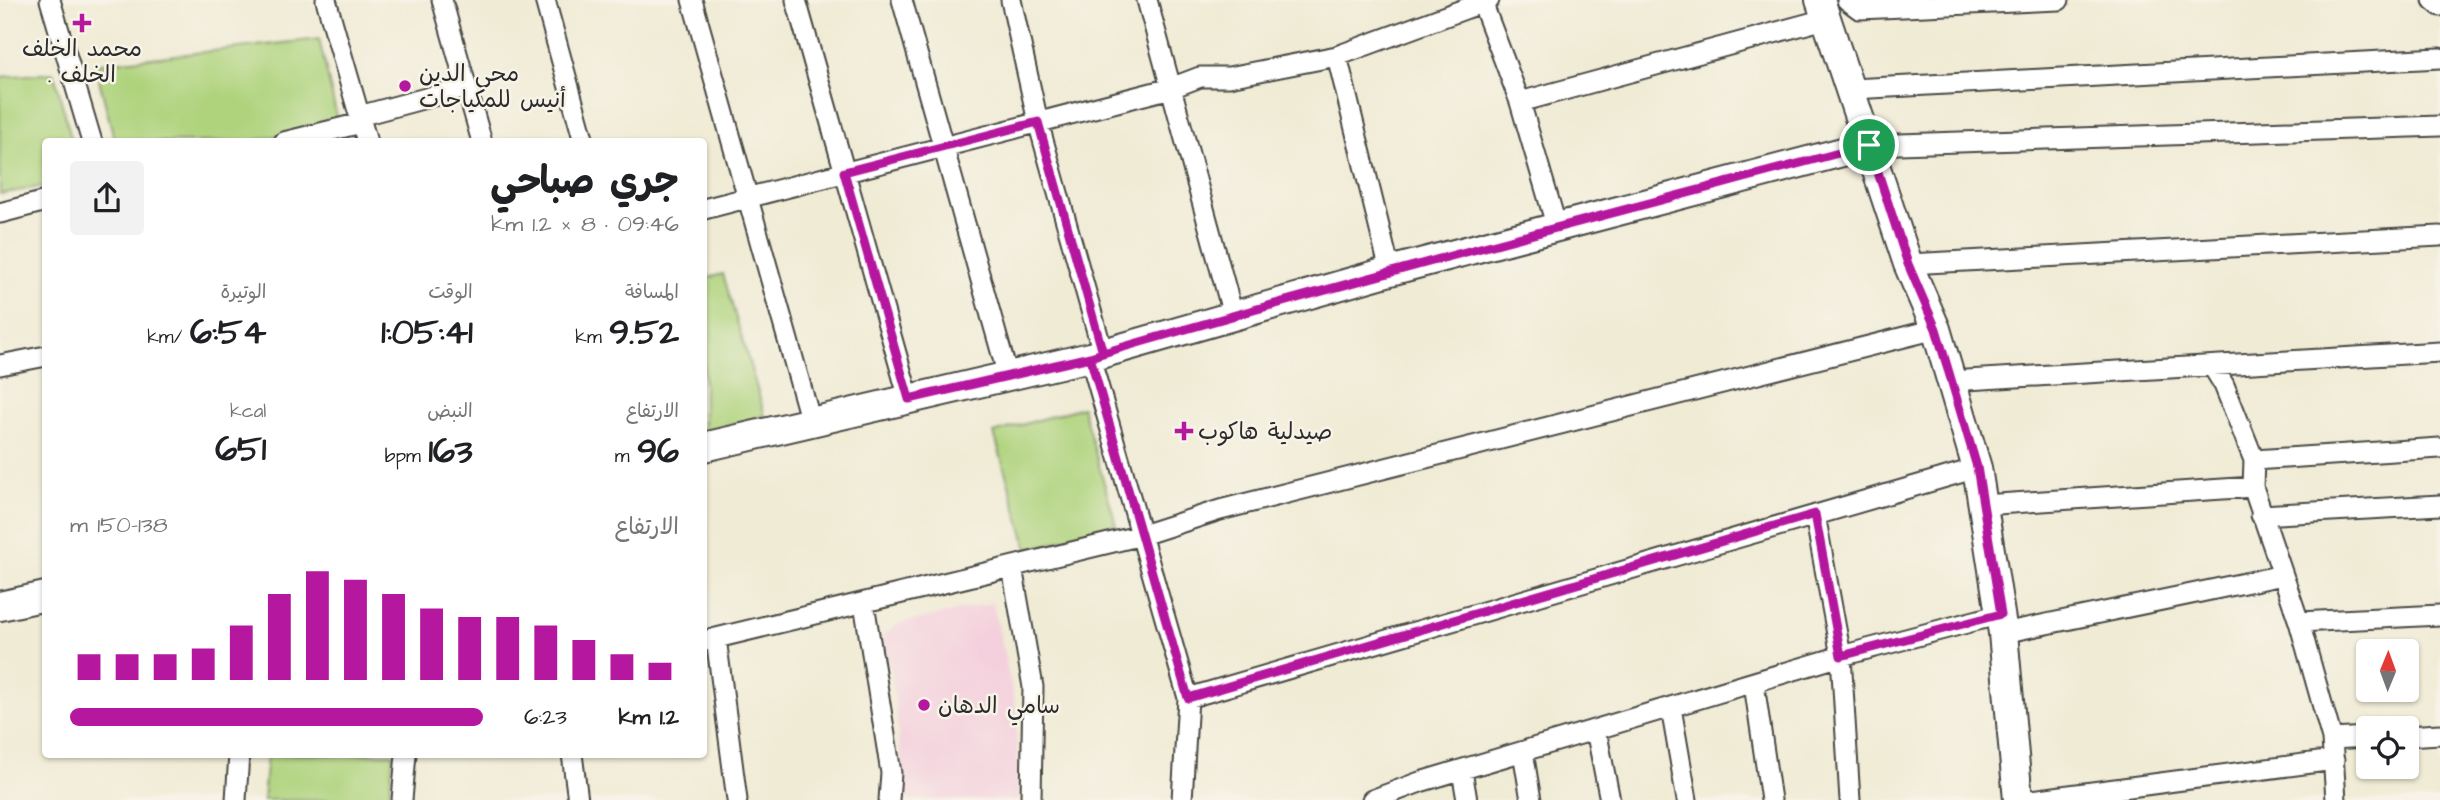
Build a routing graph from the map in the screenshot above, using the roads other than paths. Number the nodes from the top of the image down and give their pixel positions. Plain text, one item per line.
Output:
1 (50, 0) edge
2 (326, 0) edge
3 (442, 0) edge
4 (545, 0) edge
5 (692, 0) edge
6 (796, 0) edge
7 (902, 0) edge
8 (1011, 0) edge
9 (1147, 0) edge
10 (1847, 0) edge
11 (2059, 0) edge
12 (2433, 0) edge
13 (1485, 1) edge
14 (2440, 6) edge
15 (1823, 9) edge
16 (1337, 56) junction
17 (2440, 58) edge
18 (467, 87) junction
19 (1171, 88) junction
20 (1852, 89) junction
21 (1520, 102) junction
22 (1038, 122) junction
23 (2440, 126) edge
24 (362, 127) edge
25 (91, 138) edge
26 (305, 138) edge
27 (481, 138) edge
28 (583, 138) edge
29 (1869, 145) junction
30 (941, 147) junction
31 (844, 172) junction
32 (748, 197) junction
33 (42, 202) edge
34 (707, 208) edge
35 (0, 213) edge
36 (1557, 228) junction
37 (2440, 236) edge
38 (1908, 264) junction
39 (1390, 271) junction
40 (1233, 315) junction
41 (1936, 329) junction
42 (2440, 352) edge
43 (1097, 355) junction
44 (42, 357) edge
45 (0, 365) edge
46 (2213, 367) junction
47 (1008, 376) junction
48 (1950, 381) junction
49 (909, 399) junction
50 (811, 422) junction
51 (707, 446) edge
52 (2440, 448) edge
53 (2254, 460) junction
54 (1977, 467) junction
55 (2253, 487) junction
56 (1983, 505) junction
57 (2440, 505) edge
58 (1815, 514) junction
59 (2261, 516) junction
60 (1142, 535) junction
61 (1012, 567) junction
62 (2283, 575) junction
63 (42, 597) edge
64 (864, 603) junction
65 (0, 606) edge
66 (2440, 615) edge
67 (2299, 622) junction
68 (2002, 624) junction
69 (710, 640) edge
70 (1841, 656) junction
71 (1754, 684) junction
72 (1188, 698) junction
73 (1671, 708) junction
74 (1597, 730) junction
75 (2440, 734) edge
76 (2419, 735) edge
77 (2356, 738) edge
78 (2332, 739) junction
79 (1523, 752) junction
80 (239, 758) edge
81 (406, 758) edge
82 (573, 758) edge
83 (2334, 760) junction
84 (1462, 771) junction
85 (236, 800) edge
86 (402, 800) edge
87 (578, 800) edge
88 (737, 800) edge
89 (889, 800) edge
90 (1031, 800) edge
91 (1182, 800) edge
92 (1371, 800) edge
93 (1467, 800) edge
94 (1531, 800) edge
95 (1609, 800) edge
96 (1687, 800) edge
97 (1771, 800) edge
98 (1850, 800) edge
99 (2018, 800) edge
100 (2032, 800) edge
101 (2336, 800) edge

1 - 25 street
2 - 24 street
3 - 18 street
4 - 28 street
5 - 32 street
6 - 31 street
7 - 30 street
8 - 22 street
9 - 19 street
10 - 11 street
12 - 14 street
13 - 16 street
13 - 21 street
15 - 20 main road
15 - 21 street
16 - 19 street
16 - 39 street
17 - 20 street
18 - 24 street
18 - 27 street
19 - 22 street
19 - 40 street
20 - 29 main road
21 - 36 street
22 - 30 street
22 - 43 street
23 - 29 street
24 - 26 street
29 - 36 main road
29 - 38 main road
30 - 31 street
30 - 47 street
31 - 32 street
31 - 49 street
32 - 34 street
32 - 50 street
33 - 35 street
36 - 39 main road
37 - 38 street
38 - 41 main road
39 - 40 main road
40 - 43 main road
41 - 48 main road
41 - 60 street
42 - 46 street
43 - 47 main road
43 - 60 street
44 - 45 street
46 - 48 street
46 - 53 street
47 - 49 main road
48 - 54 main road
49 - 50 main road
50 - 51 main road
52 - 53 street
53 - 55 street
54 - 56 main road
54 - 58 street
55 - 56 street
55 - 59 street
56 - 68 main road
57 - 59 street
58 - 70 street
58 - 72 street
59 - 62 street
60 - 61 street
60 - 72 street
61 - 64 street
61 - 90 street
62 - 67 street
62 - 68 street
63 - 65 main road
64 - 69 street
64 - 89 street
66 - 67 street
67 - 78 street
68 - 70 street
68 - 99 main road
69 - 88 street
70 - 71 street
70 - 98 street
71 - 73 street
71 - 97 street
72 - 91 street
73 - 74 street
73 - 96 street
74 - 79 street
74 - 95 street
75 - 76 street
77 - 78 street
78 - 83 street
79 - 84 street
79 - 94 street
80 - 85 street
81 - 86 street
82 - 87 street
83 - 100 street
83 - 101 street
84 - 92 street
84 - 93 street

